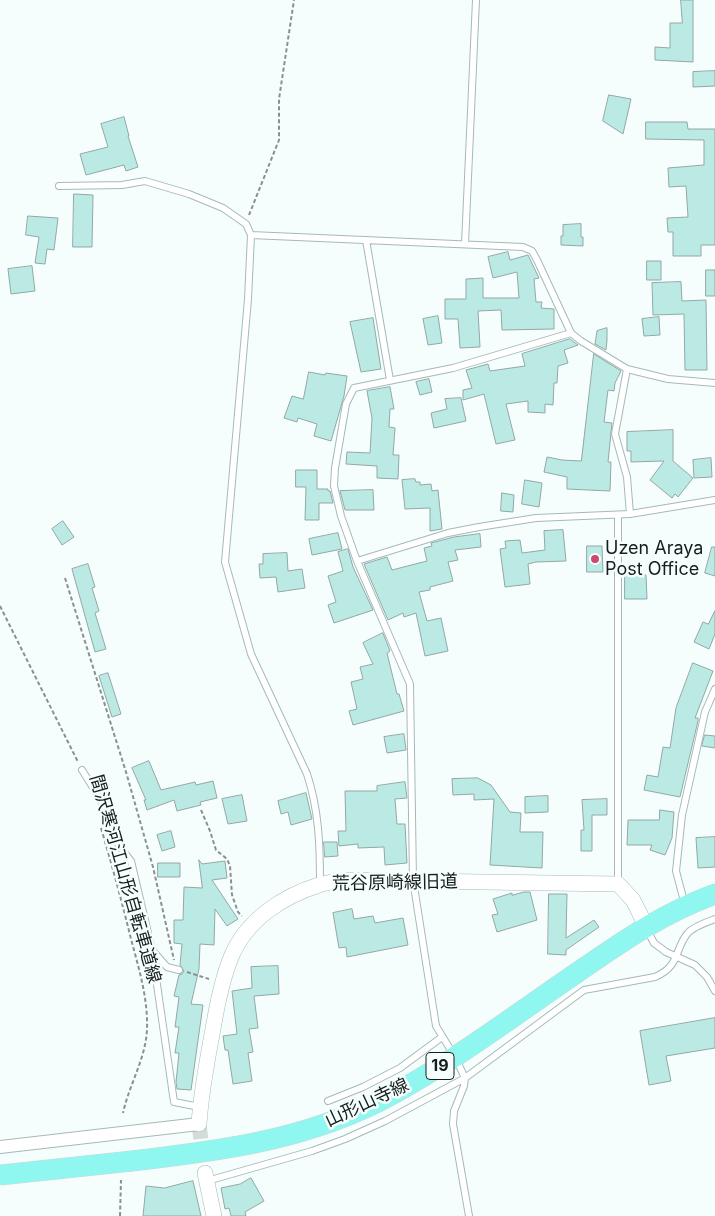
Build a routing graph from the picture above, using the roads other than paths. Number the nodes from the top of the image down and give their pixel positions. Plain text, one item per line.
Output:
1 (476, 0) edge
2 (59, 186) dead end
3 (251, 235) junction
4 (366, 240) junction
5 (465, 244) junction
6 (570, 334) junction
7 (627, 369) junction
8 (390, 380) junction
9 (715, 383) edge
10 (715, 500) edge
11 (630, 514) junction
12 (618, 515) junction
13 (357, 561) junction
14 (715, 689) edge
15 (82, 770) road end
16 (413, 880) junction
17 (618, 884) junction
18 (320, 885) junction
19 (715, 894) edge
20 (685, 905) junction
21 (715, 918) edge
22 (646, 926) junction
23 (152, 950) junction
24 (677, 957) junction
25 (179, 970) road end
26 (715, 991) edge
27 (442, 1037) junction
28 (455, 1057) junction
29 (465, 1078) junction
30 (328, 1101) dead end
31 (200, 1107) junction
32 (199, 1124) joint
33 (0, 1147) edge
34 (0, 1175) edge
35 (206, 1177) joint
36 (214, 1216) edge
37 (469, 1216) edge

1 - 5 lane
2 - 3 lane
3 - 4 lane
3 - 18 lane
4 - 5 lane
4 - 8 lane
5 - 6 lane
6 - 7 lane
6 - 8 lane
7 - 9 lane
7 - 11 lane
8 - 13 lane
10 - 11 lane
11 - 12 lane
12 - 13 lane
12 - 17 lane
13 - 16 lane
14 - 20 lane
15 - 23 lane
16 - 17 street, 荒谷原崎線旧道
16 - 18 street, 荒谷原崎線旧道
16 - 27 lane
17 - 22 street
18 - 31 street, 荒谷原崎線旧道
19 - 20 main road, 山形山寺線 / 19
20 - 22 main road, 山形山寺線 / 19
21 - 24 lane
22 - 24 lane
22 - 28 main road, 山形山寺線 / 19
23 - 25 lane
23 - 31 lane
24 - 26 lane
24 - 29 lane
27 - 28 lane
27 - 30 lane
28 - 29 lane
28 - 34 main road, 山形山寺線 / 19, bridge
29 - 35 lane
29 - 37 lane
31 - 32 street, 荒谷原崎線旧道
32 - 33 street
35 - 36 street

